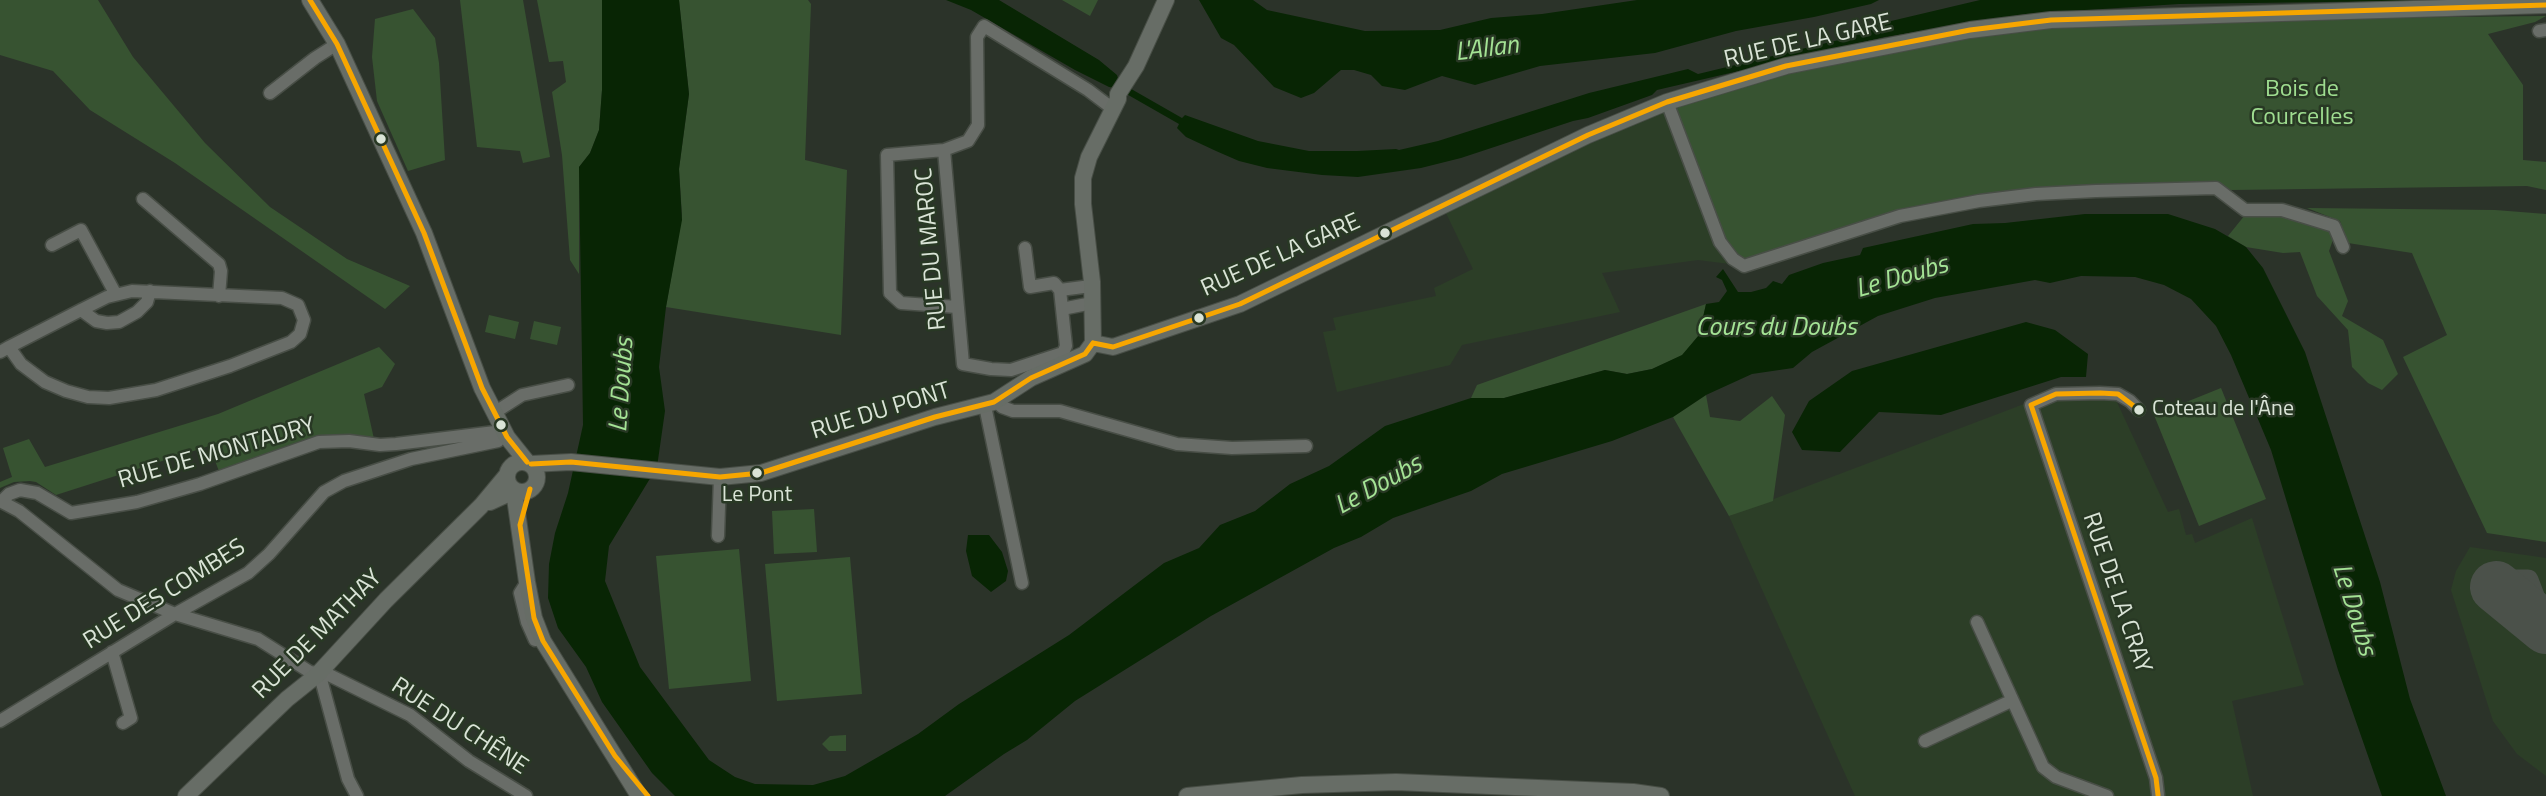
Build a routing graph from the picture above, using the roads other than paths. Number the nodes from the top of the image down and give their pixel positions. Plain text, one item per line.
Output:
1 (310, 0) edge
2 (1164, 5) edge
3 (2546, 5) edge
4 (337, 44) junction
5 (270, 93) dead end
6 (1115, 102) junction
7 (1667, 102) junction
8 (944, 150) junction
9 (143, 200) dead end
10 (52, 245) dead end
11 (2343, 247) dead end
12 (1024, 248) dead end
13 (1091, 286) junction
14 (1060, 290) junction
15 (150, 291) junction
16 (116, 293) junction
17 (219, 296) junction
18 (1092, 303) junction
19 (957, 307) junction
20 (1062, 309) junction
21 (81, 310) junction
22 (1093, 343) junction
23 (4, 349) edge
24 (568, 385) dead end
25 (482, 388) junction
26 (991, 404) junction
27 (2139, 410) dead end
28 (494, 413) junction
29 (496, 437) junction
30 (1306, 446) dead end
31 (508, 473) junction
32 (720, 477) junction
33 (523, 480) junction
34 (1, 501) edge
35 (481, 506) junction
36 (520, 525) junction
37 (718, 536) dead end
38 (527, 582) junction
39 (1022, 583) dead end
40 (175, 614) junction
41 (1977, 622) dead end
42 (111, 652) junction
43 (317, 675) junction
44 (2011, 701) junction
45 (131, 719) dead end
46 (0, 721) edge
47 (1925, 741) dead end
48 (615, 756) junction
49 (1590, 790) junction
50 (186, 796) edge
51 (357, 796) edge
52 (526, 796) edge
53 (630, 796) edge
54 (639, 796) edge
55 (648, 796) edge
56 (1187, 796) edge
57 (1623, 796) edge
58 (1661, 796) edge
59 (2107, 796) edge
60 (2155, 796) edge

1 - 4 main road
2 - 6 main road
3 - 7 main road, RUE DE LA GARE
4 - 5 street
4 - 25 main road
6 - 8 street, RUE DU MAROC
6 - 13 main road
7 - 11 street
7 - 22 main road, RUE DE LA GARE
8 - 19 street, RUE DU MAROC
8 - 19 street
9 - 17 street
10 - 16 street
12 - 14 street
13 - 14 street
13 - 18 main road
14 - 20 street
15 - 16 street
15 - 17 street
15 - 21 street
16 - 21 street
17 - 23 street
18 - 20 street
18 - 22 main road
19 - 20 street, RUE DU MAROC
21 - 23 street
22 - 26 main road, RUE DU PONT
24 - 28 street
25 - 28 main road
25 - 29 main road
26 - 30 street
26 - 32 main road, RUE DU PONT
26 - 39 street
27 - 60 street, RUE DE LA CRAY
28 - 33 main road
29 - 31 main road
29 - 34 street, RUE DE MONTADRY
29 - 40 street, RUE DES COMBES
31 - 33 main road
31 - 33 main road
31 - 35 main road, RUE DE MATHAY
32 - 33 main road, RUE DU PONT
32 - 37 street
33 - 35 main road, RUE DE MATHAY
33 - 36 main road
33 - 36 main road
34 - 40 street, RUE DU CHÊNE
35 - 43 main road, RUE DE MATHAY
36 - 38 main road
38 - 48 main road
38 - 53 street
40 - 42 street, RUE DES COMBES
40 - 43 street, RUE DU CHÊNE
41 - 44 street
42 - 45 street
42 - 46 street, RUE DES COMBES
43 - 50 main road, RUE DE MATHAY
43 - 51 street
43 - 52 street, RUE DU CHÊNE
44 - 47 street
44 - 59 street
48 - 54 main road
48 - 55 main road
49 - 56 main road
49 - 57 main road
49 - 58 main road

